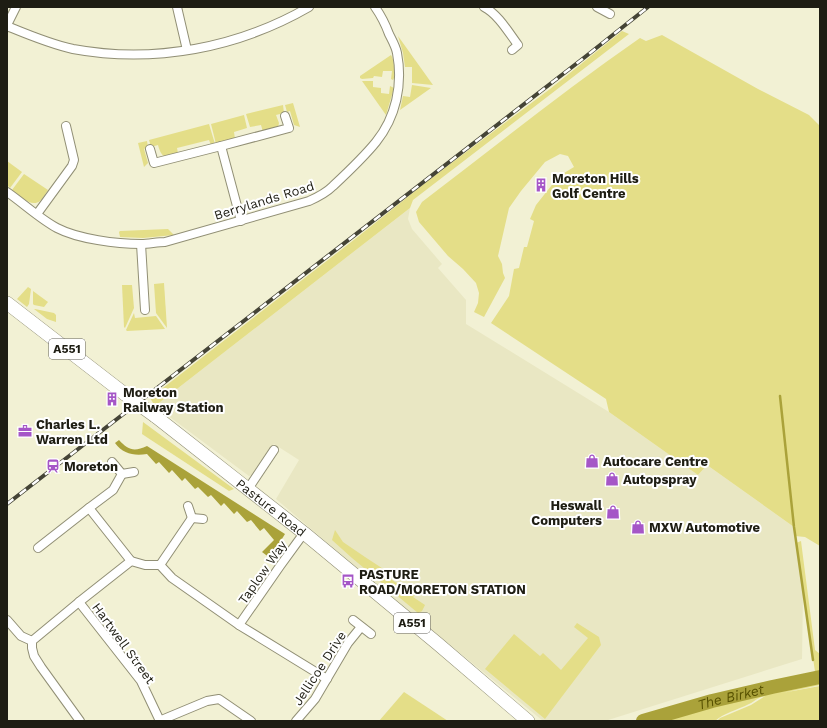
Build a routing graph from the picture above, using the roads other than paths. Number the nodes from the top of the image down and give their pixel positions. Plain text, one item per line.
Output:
1 (16, 7) edge
2 (177, 7) edge
3 (290, 7) edge
4 (309, 7) edge
5 (375, 7) edge
6 (597, 7) edge
7 (489, 8) edge
8 (610, 14) dead end
9 (294, 15) junction
10 (7, 26) edge
11 (187, 50) junction
12 (512, 50) dead end
13 (285, 116) dead end
14 (66, 126) dead end
15 (221, 146) junction
16 (150, 149) dead end
17 (7, 192) edge
18 (37, 214) junction
19 (241, 220) junction
20 (141, 244) junction
21 (7, 303) edge
22 (145, 310) dead end
23 (274, 450) dead end
24 (112, 462) dead end
25 (134, 472) dead end
26 (122, 474) junction
27 (248, 489) junction
28 (188, 506) dead end
29 (89, 508) junction
30 (192, 518) junction
31 (203, 519) dead end
32 (304, 533) junction
33 (38, 548) dead end
34 (131, 562) junction
35 (160, 565) junction
36 (79, 602) junction
37 (7, 620) edge
38 (353, 620) dead end
39 (239, 625) junction
40 (361, 627) junction
41 (371, 634) dead end
42 (32, 640) junction
43 (327, 679) junction
44 (80, 721) edge
45 (159, 721) edge
46 (251, 721) edge
47 (296, 721) edge
48 (528, 721) edge

1 - 10 street
2 - 11 street
3 - 9 street
4 - 9 street
5 - 19 street, Berrylands Road
6 - 8 street
7 - 12 street
9 - 11 street
10 - 11 street
13 - 15 street
14 - 18 street
15 - 16 street
15 - 19 street
17 - 18 street, Berrylands Road
18 - 20 street, Berrylands Road
19 - 20 street, Berrylands Road
20 - 22 street
21 - 27 main road, Pasture Road / A551, bridge
23 - 27 street
24 - 26 street
25 - 26 street
26 - 29 street
27 - 32 main road, Pasture Road / A551
28 - 30 street
29 - 33 street
29 - 34 street
30 - 31 street
30 - 35 street
32 - 39 street, Taplow Way
32 - 48 main road, Pasture Road / A551
34 - 35 street
34 - 36 street
35 - 39 street
36 - 42 street
36 - 45 street, Hartwell Street
37 - 42 street
38 - 40 street
39 - 43 street
40 - 41 street
40 - 43 street, Jellicoe Drive
42 - 44 street
43 - 47 street, Jellicoe Drive
45 - 46 street

